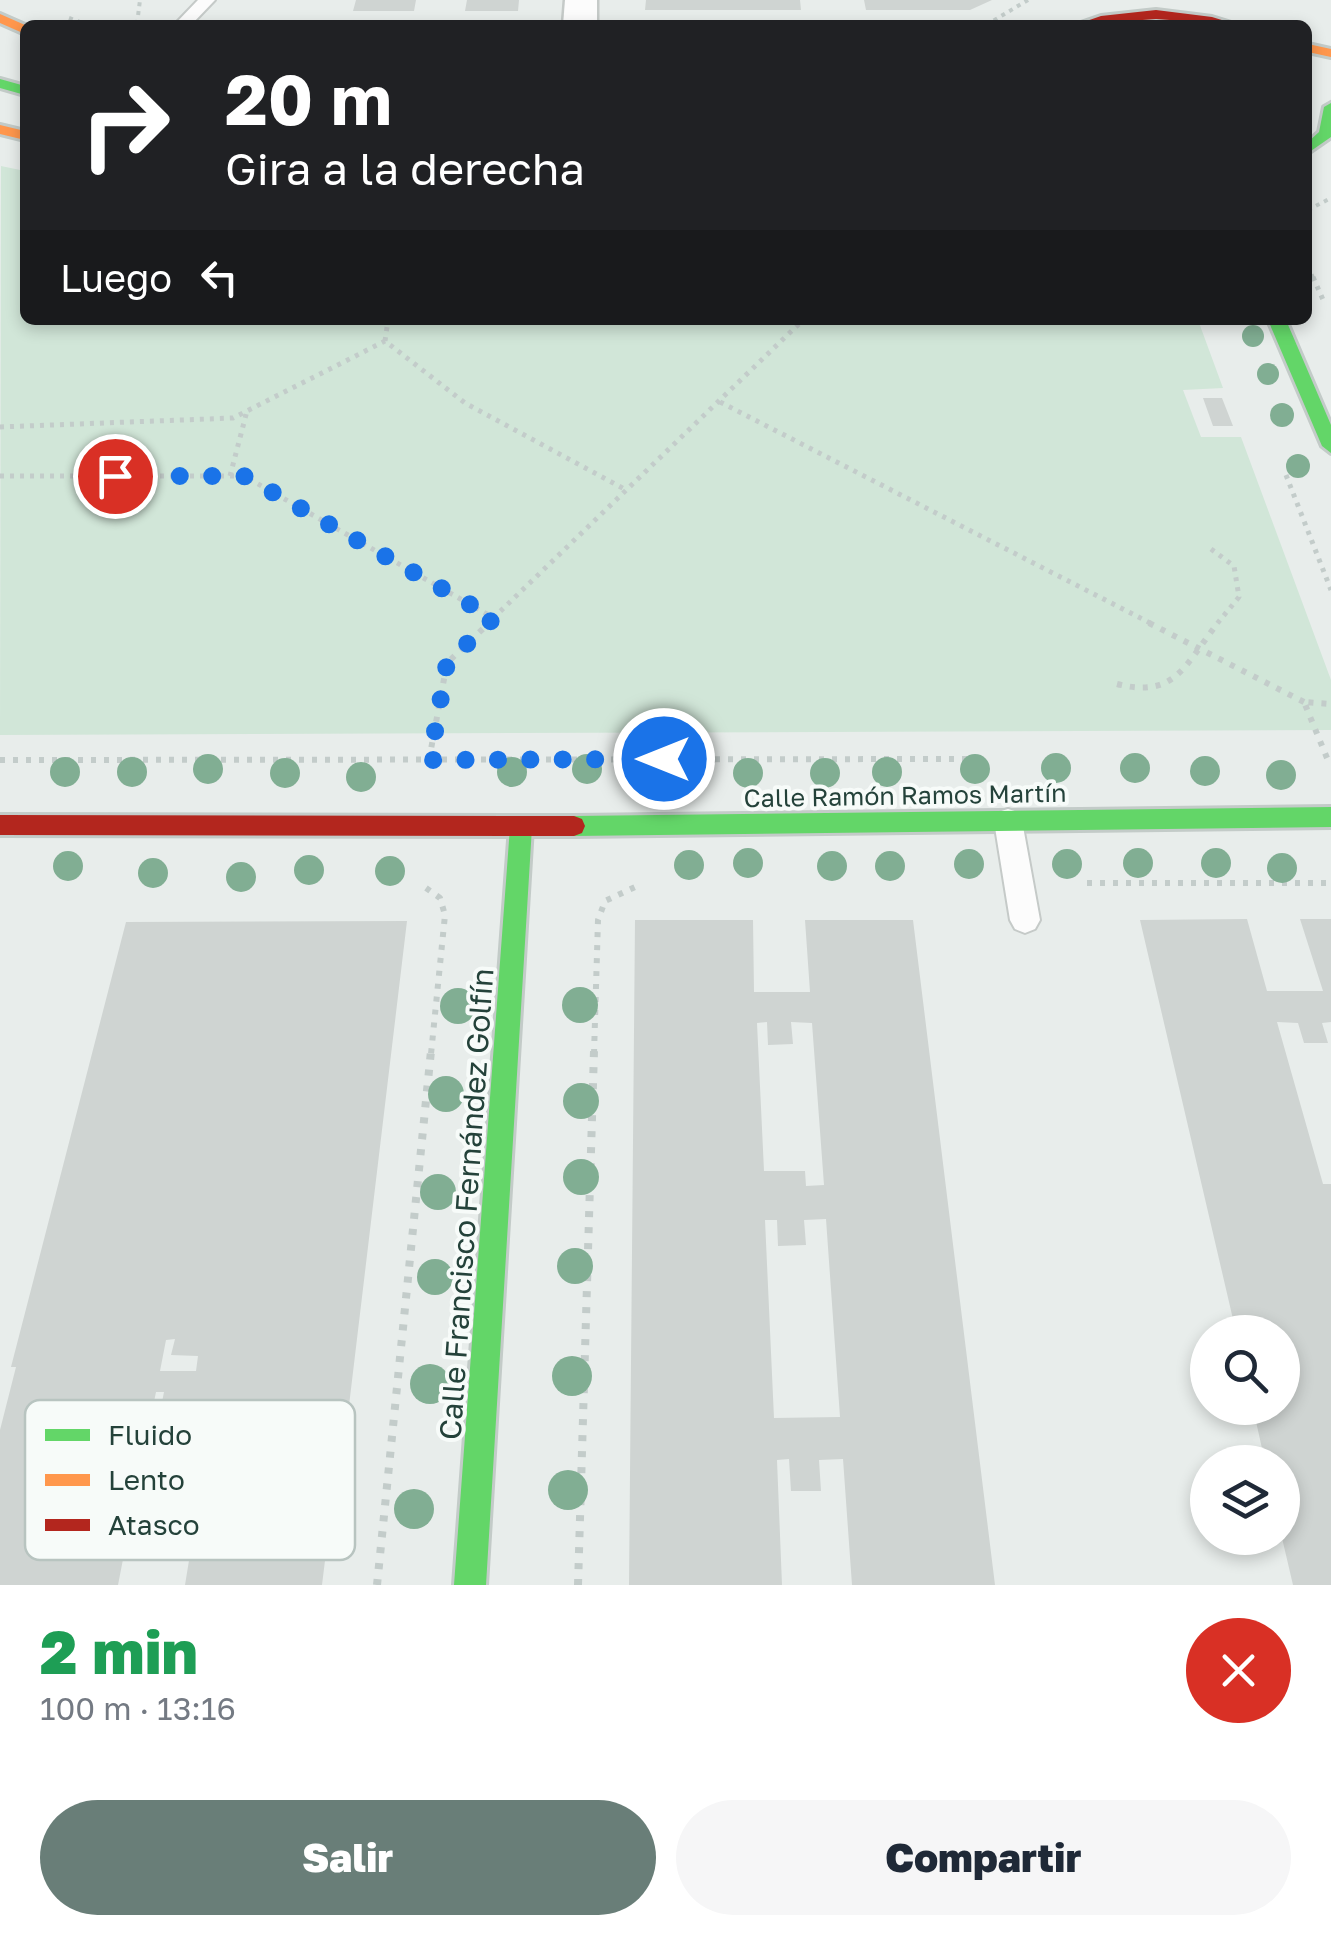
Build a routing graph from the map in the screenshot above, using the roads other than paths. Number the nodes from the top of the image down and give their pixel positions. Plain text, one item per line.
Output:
1 (207, 0) edge
2 (1145, 5) edge
3 (187, 20) edge
4 (1096, 20) edge
5 (1210, 20) edge
6 (1322, 75) edge
7 (1312, 147) edge
8 (1278, 325) edge
9 (1331, 446) edge
10 (1331, 817) edge
11 (1008, 821) junction
12 (0, 825) edge
13 (521, 827) junction
14 (1025, 920) dead end
15 (470, 1585) edge

1 - 3 lane
2 - 4 street
2 - 5 street
6 - 7 street
8 - 9 street
10 - 11 street, Calle Ramón Ramos Martín
11 - 13 street, Calle Ramón Ramos Martín
11 - 14 lane
12 - 13 street, Calle Ramón Ramos Martín
13 - 15 street, Calle Francisco Fernández Golfín

